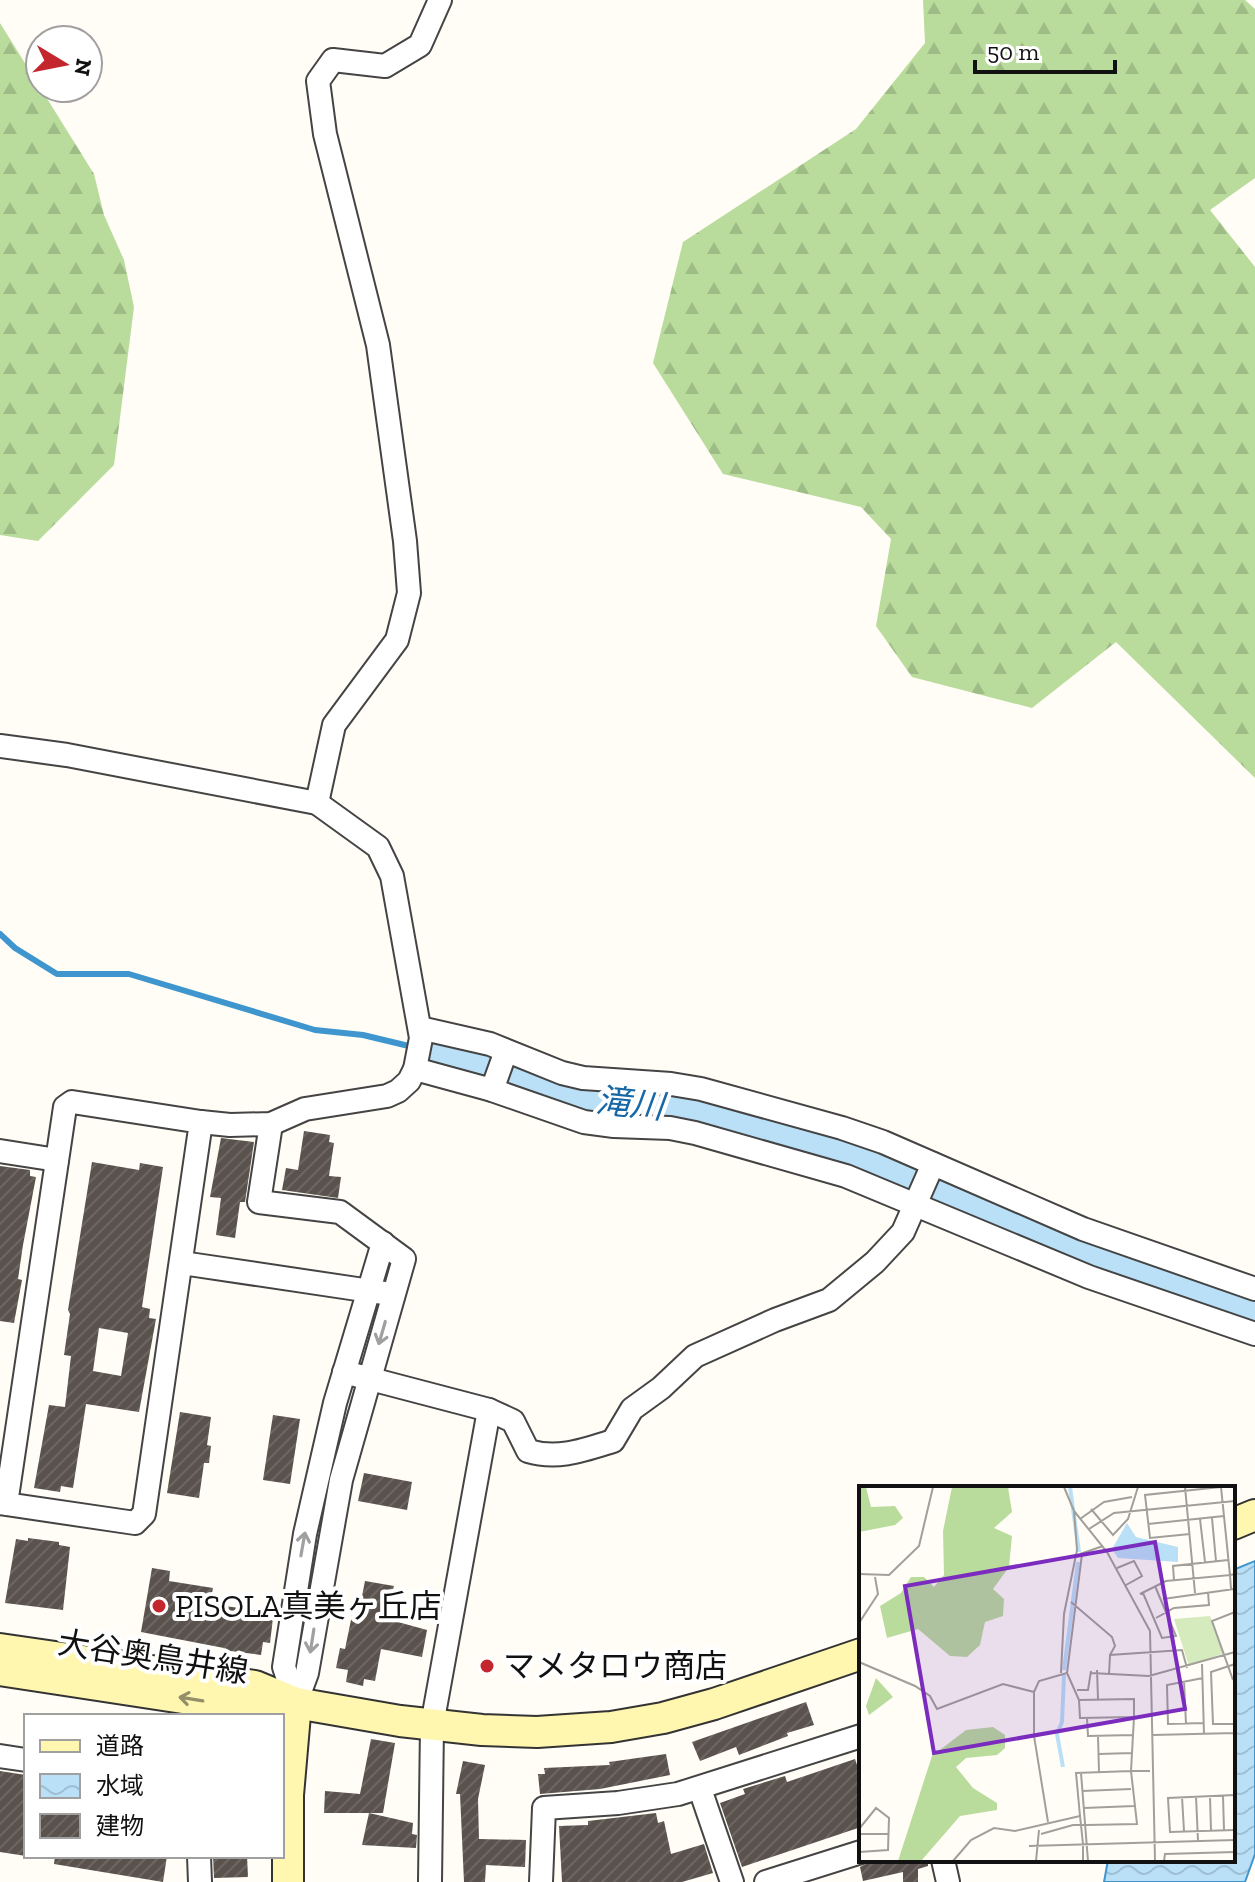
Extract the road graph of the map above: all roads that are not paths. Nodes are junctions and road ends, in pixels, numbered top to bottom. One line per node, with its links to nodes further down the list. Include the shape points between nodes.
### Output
1 (440, 0): 3 (street, via 420,45 385,66 333,60 318,81 325,134 378,345 409,593 397,640 334,725)
2 (0, 746): 3 (street)
3 (317, 803): 4 (street, via 378,847 386,860)
4 (420, 1035): 5 (street, via 447,1033); 6 (street)
5 (506, 1051): 7 (street); 12 (street, via 583,1078 701,1089 842,1128)
6 (415, 1069): 7 (street); 9 (street, via 409,1081 387,1096 305,1109)
7 (492, 1090): 13 (street, via 584,1122 695,1133 846,1176)
8 (201, 1122): 9 (street); 11 (street, via 72,1102 65,1107); 15 (street)
9 (271, 1124): 14 (street, via 259,1202 340,1212)
10 (0, 1151): 11 (street)
11 (57, 1160): 23 (street)
12 (933, 1164): 13 (street); 16 (street, via 1083,1229)
13 (916, 1205): 19 (street, via 1089,1277); 22 (street, via 885,1253 829,1300 695,1356 632,1409 613,1441 569,1455 544,1456 528,1451 513,1421)
14 (383, 1243): 17 (street); 18 (street, via 404,1259)
15 (182, 1263): 17 (street); 23 (street, via 144,1514 135,1523)
16 (1255, 1289)
17 (369, 1291): 18 (street); 20 (street)
18 (393, 1295): 21 (street, one-way to 21)
19 (1255, 1334)
20 (344, 1372): 21 (street); 29 (street, one-way to 20, via 284,1667 315,1483)
21 (369, 1378): 22 (street); 29 (street, one-way to 29, via 338,1495 307,1673)
22 (489, 1410): 30 (street)
23 (3, 1503)
24 (1255, 1515): 25 (street)
25 (1235, 1523)
26 (0, 1649): 29 (street, via 255,1686)
27 (859, 1655): 30 (street, via 714,1704 611,1727 537,1732)
28 (0, 1670): 29 (street, 大谷奥鳥井線, one-way to 28, via 255,1709)
29 (296, 1703): 30 (street); 40 (street)
30 (432, 1725): 41 (street)
31 (859, 1737): 34 (street)
32 (0, 1756): 33 (street)
33 (24, 1760)
34 (700, 1789): 42 (street, via 544,1808); 43 (street)
35 (859, 1854): 38 (street)
36 (199, 1858): 39 (street)
37 (943, 1862): 45 (street)
38 (833, 1873): 44 (street)
39 (200, 1882)
40 (288, 1882)
41 (430, 1882)
42 (541, 1882)
43 (732, 1882)
44 (766, 1882)
45 (948, 1882)

